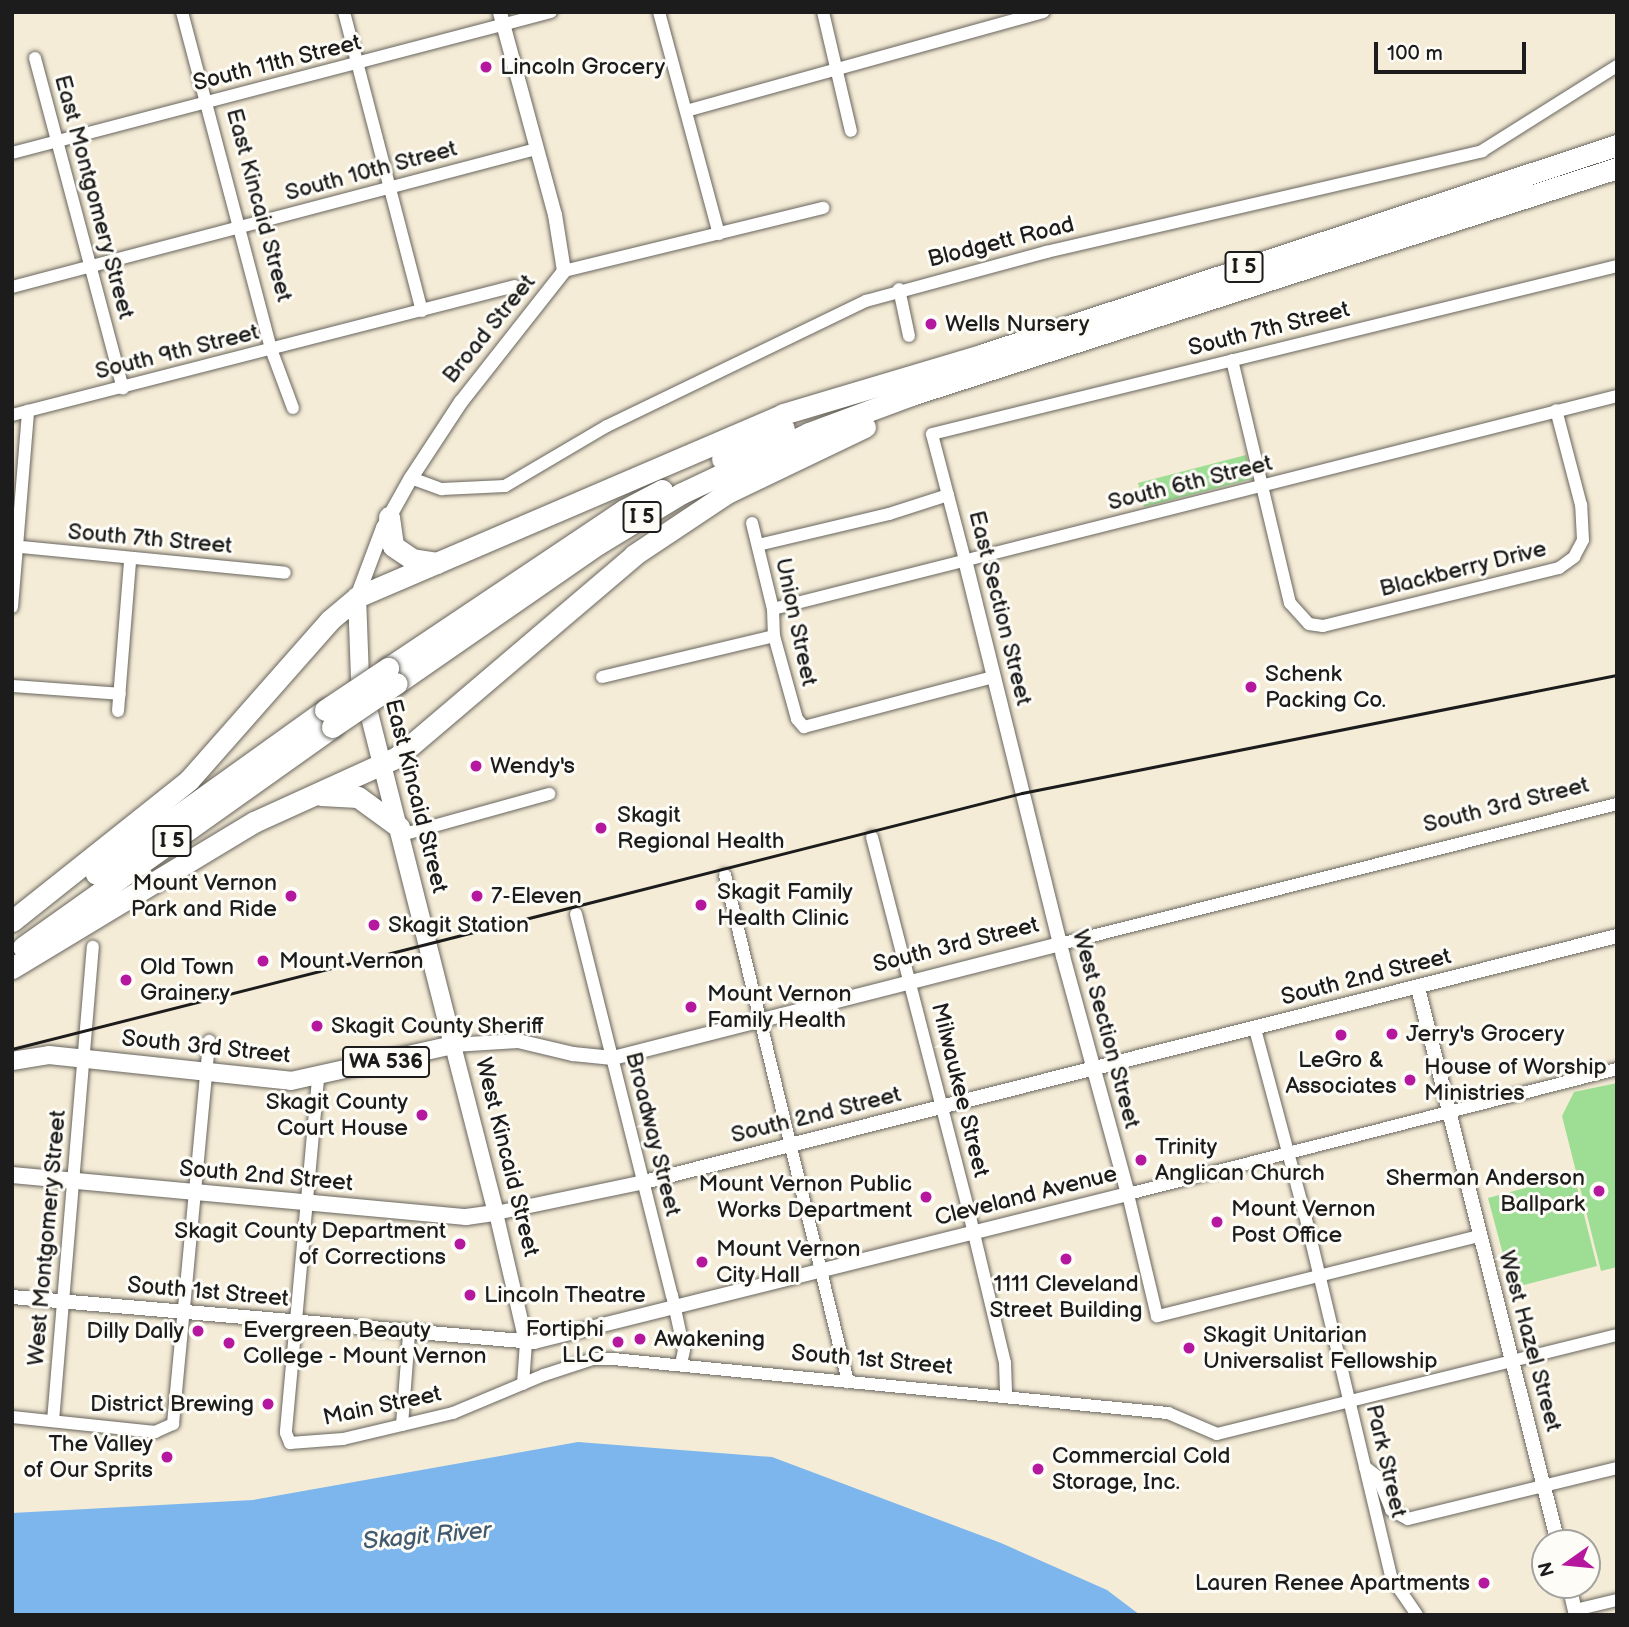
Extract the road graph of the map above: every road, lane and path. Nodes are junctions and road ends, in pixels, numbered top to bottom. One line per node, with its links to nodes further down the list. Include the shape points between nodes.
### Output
1 (182, 12): 12 (street, East Kincaid Street)
2 (344, 12): 9 (street)
3 (551, 12): 7 (street, South 11th Street)
4 (659, 12): 13 (street)
5 (823, 12): 11 (street)
6 (1044, 12): 11 (street)
7 (502, 19): 9 (street, South 11th Street); 17 (street, Broad Street)
8 (35, 58): 15 (street, East Montgomery Street)
9 (356, 64): 12 (street, South 11th Street); 20 (street)
10 (1617, 65): 29 (street, Blodgett Road, via 1482,151)
11 (838, 69): 13 (street); 14 (street)
12 (206, 103): 15 (street, South 11th Street); 22 (street, East Kincaid Street)
13 (686, 111): 23 (street)
14 (851, 131)
15 (57, 141): 18 (street, South 11th Street); 25 (street, East Montgomery Street)
16 (1617, 145): 36 (highway, I 5)
17 (536, 149): 20 (street, South 10th Street); 26 (street, Broad Street, via 565,258)
18 (12, 153)
19 (1617, 168): 31 (highway, I 5)
20 (387, 190): 22 (street, South 10th Street); 30 (street)
21 (823, 208): 23 (street)
22 (238, 226): 25 (street, South 10th Street); 33 (street, East Kincaid Street)
23 (719, 234): 26 (street)
24 (1617, 266): 34 (street, South 7th Street)
25 (91, 267): 28 (street, South 10th Street); 35 (street, East Montgomery Street)
26 (564, 271): 43 (street, Broad Street, via 461,402)
27 (515, 286): 30 (street, South 9th Street)
28 (12, 287)
29 (899, 289): 32 (street); 43 (street, Blodgett Road, via 607,426 505,486 442,489)
30 (422, 311): 33 (street, South 9th Street)
31 (1124, 326): 59 (highway, I 5, via 898,399 809,433 694,488); 66 (highway, via 849,433 727,493 583,594)
32 (908, 336)
33 (271, 349): 35 (street, South 9th Street); 38 (street, East Kincaid Street)
34 (1232, 360): 42 (street, South 7th Street); 44 (street)
35 (123, 388): 40 (street, South 9th Street)
36 (872, 389): 52 (highway, via 783,414); 59 (highway, I 5, via 738,450 624,510)
37 (1617, 396): 39 (street, South 6th Street)
38 (293, 408)
39 (1556, 410): 44 (street, South 6th Street); 44 (street, Blackberry Drive, via 1584,530 1574,557 1559,568 1323,626 1309,624 1297,615)
40 (28, 411): 41 (street, South 9th Street); 49 (street)
41 (12, 415)
42 (932, 434): 45 (street, East Section Street)
43 (411, 478): 46 (street, Broad Street)
44 (1264, 487): 50 (street, South 6th Street)
45 (948, 495): 48 (street, via 889,514); 50 (street, East Section Street)
46 (389, 517): 52 (highway, via 393,546 412,559); 54 (street, Broad Street)
47 (752, 523): 48 (street, Union Street)
48 (758, 544): 56 (street, Union Street)
49 (14, 547): 51 (street, South 7th Street); 55 (street)
50 (965, 560): 56 (street, South 6th Street); 61 (street, East Section Street)
51 (130, 561): 53 (street, South 7th Street); 63 (street)
52 (437, 562): 54 (highway)
53 (285, 573)
54 (357, 597): 58 (main road, Broad Street / WA 536); 75 (highway, via 330,620 182,787)
55 (12, 607)
56 (773, 609): 57 (street, Union Street)
57 (774, 636): 60 (street); 61 (street, Union Street, via 797,719 804,727)
58 (357, 661): 66 (main road, East Kincaid Street / WA 536)
59 (393, 676): 65 (highway, I 5, bridge)
60 (602, 677)
61 (993, 677): 67 (street, East Section Street)
62 (12, 686): 63 (street)
63 (120, 694): 64 (street)
64 (118, 711)
65 (328, 719): 76 (highway, I 5); 81 (highway, I 5)
66 (383, 765): 69 (highway); 71 (main road, East Kincaid Street / WA 536)
67 (1022, 793): 79 (street, West Section Street)
68 (549, 794): 71 (street)
69 (305, 797): 71 (highway, via 330,793 358,797); 82 (highway, via 254,822)
70 (1617, 804): 79 (street, South 3rd Street)
71 (400, 831): 78 (main road, East Kincaid Street / WA 536)
72 (872, 837): 83 (street, Milwaukee Street)
73 (725, 875): 85 (street)
74 (576, 914): 89 (street, Broadway Street)
75 (12, 921)
76 (12, 933)
77 (1617, 936): 84 (street, South 2nd Street)
78 (428, 943): 88 (main road, West Kincaid Street / WA 536)
79 (1060, 944): 83 (street, South 3rd Street); 93 (street, West Section Street)
80 (93, 947): 90 (street)
81 (12, 955)
82 (12, 968)
83 (911, 983): 85 (street, South 3rd Street); 96 (street, Milwaukee Street)
84 (1418, 988): 86 (street, South 2nd Street); 97 (street, West Hazel Street)
85 (761, 1021): 89 (street, South 3rd Street); 98 (street)
86 (1255, 1029): 93 (street, South 2nd Street); 99 (street, Park Street)
87 (209, 1041): 94 (street)
88 (453, 1045): 89 (street, South 3rd Street, via 518,1041 573,1055); 95 (main road, South 3rd Street / WA 536); 106 (main road, West Kincaid Street)
89 (613, 1058): 102 (street, Broadway Street)
90 (85, 1059): 91 (main road, South 3rd Street / WA 536, via 49,1055); 94 (main road, South 3rd Street / WA 536); 101 (street, West Montgomery Street)
91 (12, 1061)
92 (1617, 1069): 97 (street, Cleveland Avenue)
93 (1092, 1070): 96 (street, South 2nd Street); 104 (street, West Section Street)
94 (207, 1072): 95 (main road, South 3rd Street / WA 536, via 291,1081); 103 (street)
95 (318, 1079): 105 (street)
96 (942, 1107): 98 (street, South 2nd Street); 107 (street, Milwaukee Street)
97 (1450, 1112): 99 (street, Cleveland Avenue); 108 (street, West Hazel Street)
98 (791, 1145): 102 (street, South 2nd Street); 109 (street)
99 (1288, 1151): 104 (street, Cleveland Avenue); 110 (street, Park Street)
100 (12, 1174): 101 (main road, South 2nd Street)
101 (72, 1181): 103 (main road, South 2nd Street); 112 (street, West Montgomery Street)
102 (644, 1182): 106 (street, South 2nd Street); 113 (street, Broadway Street)
103 (196, 1193): 105 (main road, South 2nd Street); 114 (street)
104 (1128, 1194): 107 (street, Cleveland Avenue); 110 (street, West Section Street, via 1157,1316)
105 (309, 1202): 106 (main road, South 2nd Street, via 466,1217); 115 (street)
106 (496, 1213): 118 (street, West Kincaid Street)
107 (974, 1232): 109 (street, Cleveland Avenue); 123 (street, Milwaukee Street, via 1005,1363)
108 (1479, 1236): 110 (street); 119 (street, West Hazel Street)
109 (822, 1271): 113 (street, Cleveland Avenue); 121 (street)
110 (1321, 1277): 124 (street, Park Street)
111 (12, 1297): 112 (street, South 1st Street)
112 (62, 1302): 114 (street, South 1st Street); 126 (street, West Montgomery Street)
113 (675, 1307): 118 (street, Cleveland Avenue); 120 (street, Broadway Street, via 684,1350)
114 (184, 1313): 115 (street, South 1st Street); 126 (street, via 174,1420 169,1427 155,1432)
115 (297, 1323): 116 (street, South 1st Street); 127 (street, Main Street, via 287,1440 343,1439)
116 (410, 1333): 118 (street, South 1st Street); 127 (street)
117 (1617, 1335): 119 (street)
118 (526, 1342): 122 (street, West Kincaid Street, via 528,1364)
119 (1512, 1361): 124 (street); 130 (street, West Hazel Street)
120 (681, 1364): 121 (street, South 1st Street); 122 (street, South 1st Street, via 593,1359)
121 (848, 1382): 123 (street, South 1st Street)
122 (523, 1384): 127 (street, Main Street, via 453,1413)
123 (1006, 1395): 124 (street, South 1st Street, via 1168,1413 1217,1434)
124 (1351, 1402): 128 (street, Park Street)
125 (12, 1417): 126 (street)
126 (52, 1421)
127 (401, 1425)
128 (1365, 1466): 130 (street, via 1378,1477 1391,1510 1408,1519); 134 (street, Park Street, via 1391,1577)
129 (1617, 1468): 130 (street)
130 (1544, 1487): 131 (street, West Hazel Street)
131 (1555, 1529)
132 (1617, 1600): 133 (street)
133 (1576, 1612)
134 (1417, 1615)

